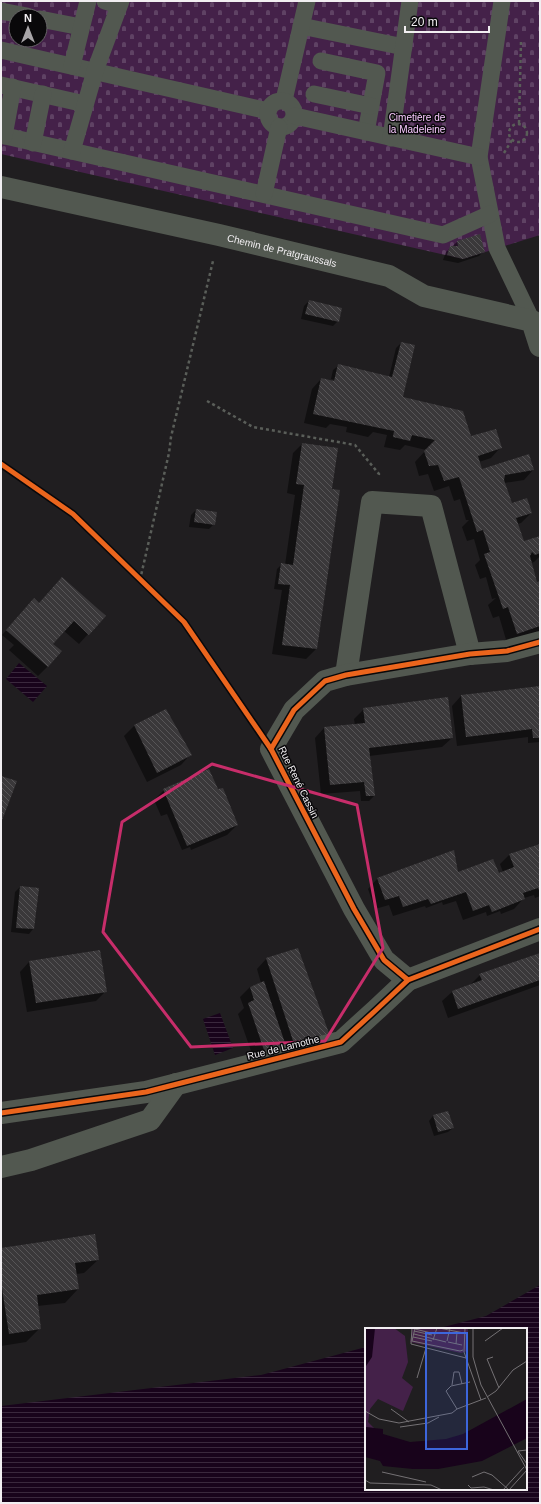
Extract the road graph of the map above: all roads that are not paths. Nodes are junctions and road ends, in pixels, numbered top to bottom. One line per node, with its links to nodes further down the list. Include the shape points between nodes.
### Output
1 (88, 1): 8 (lane)
2 (307, 1): 7 (lane)
3 (410, 1): 9 (lane)
4 (502, 1): 28 (lane)
5 (115, 2): 13 (lane)
6 (48, 21): 8 (lane)
7 (301, 26): 9 (lane); 17 (lane)
8 (81, 27): 12 (lane)
9 (404, 48): 25 (lane)
10 (1, 50): 12 (lane)
11 (321, 61): 19 (lane, via 377,73)
12 (72, 66): 13 (lane)
13 (95, 71): 18 (lane); 20 (lane)
14 (7, 86): 15 (lane); 24 (lane)
15 (43, 94): 18 (lane); 26 (lane)
16 (314, 94): 19 (lane)
17 (284, 100): 20 (lane, via 274,102); 21 (lane, via 293,106)
18 (86, 104): 27 (lane)
19 (371, 106): 23 (lane)
20 (268, 111): 22 (lane, via 270,121)
21 (295, 116): 22 (lane, via 289,125); 23 (lane)
22 (279, 127): 30 (lane)
23 (366, 132): 25 (lane)
24 (2, 136): 26 (lane)
25 (391, 138): 28 (lane)
26 (33, 142): 27 (lane)
27 (72, 151): 30 (lane)
28 (479, 158): 31 (lane)
29 (2, 191): 32 (street, Chemin de Pratgraussals, via 219,235 389,276 424,296)
30 (264, 194): 31 (lane, via 443,235)
31 (490, 214): 32 (lane, via 497,248)
32 (532, 321): 33 (street)
33 (540, 346)
34 (540, 642): 35 (street, Rue René Cassin, via 507,651)
35 (470, 654): 36 (street, Rue René Cassin); 36 (street, via 431,506 372,502)
36 (346, 675): 38 (street, Rue René Cassin, via 325,681 294,710 270,749 354,909 384,960)
37 (540, 929): 38 (street, Rue de Lamothe)
38 (408, 980): 39 (street, Rue de Lamothe, via 341,1042)
39 (176, 1084): 40 (street, Rue de Lamothe, via 146,1092); 41 (street, via 150,1120 31,1160)
40 (1, 1113)
41 (1, 1167)

